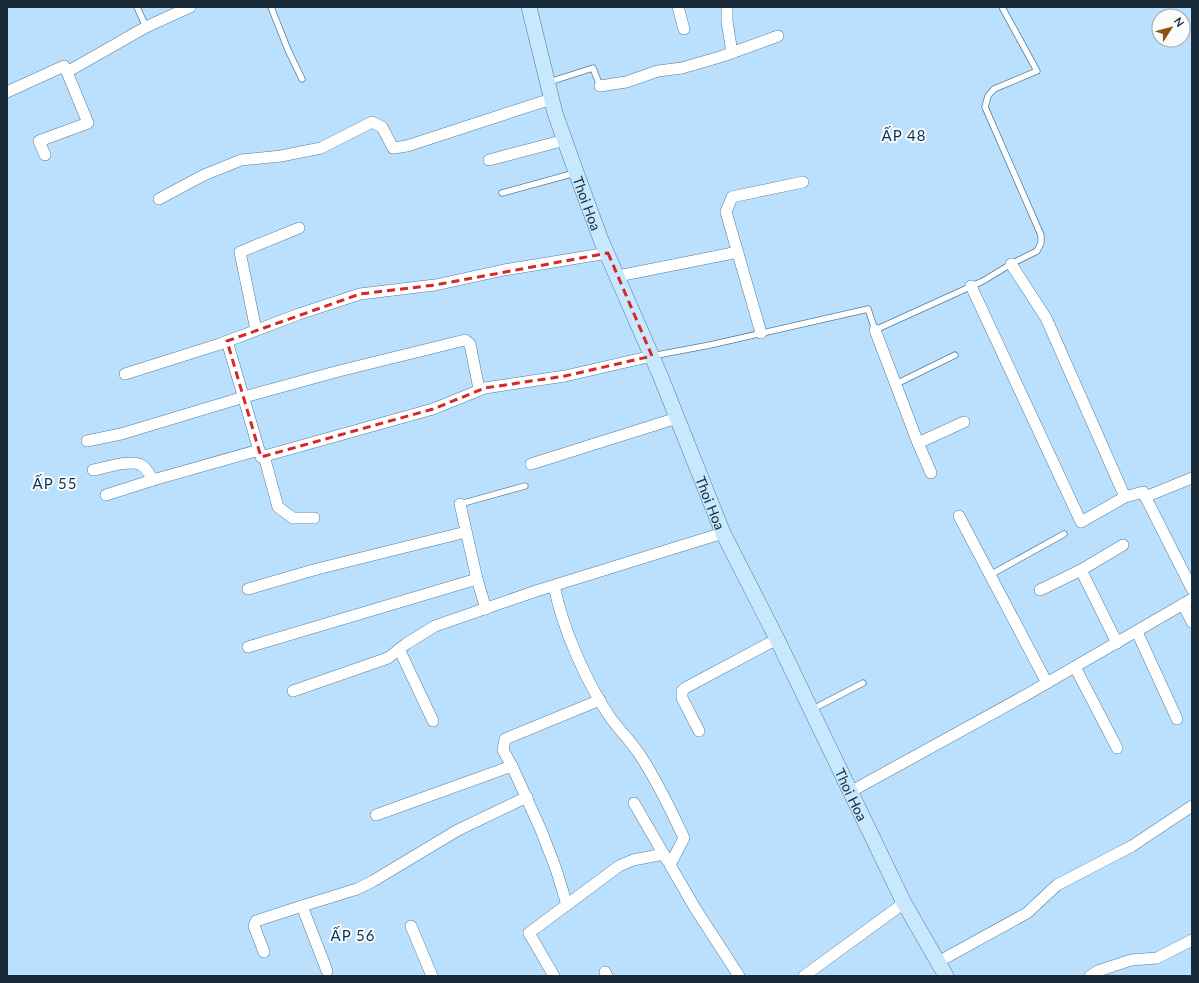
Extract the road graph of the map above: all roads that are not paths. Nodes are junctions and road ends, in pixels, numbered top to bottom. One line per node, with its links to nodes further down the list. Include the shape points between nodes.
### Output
1 (137, 7): 8 (lane)
2 (190, 7): 8 (street)
3 (271, 7): 13 (lane)
4 (529, 7): 14 (street, Thoi Hoa)
5 (678, 7): 9 (street)
6 (727, 7): 11 (street)
7 (1002, 7): 28 (lane, via 1036,71 994,89 988,96 985,107 1042,235 1037,251)
8 (146, 27): 12 (street)
9 (684, 29)
10 (778, 36): 11 (street)
11 (732, 52): 15 (street, via 682,68 658,71 626,82)
12 (67, 72): 16 (street, via 64,66); 19 (street, via 88,123 39,141)
13 (302, 79)
14 (547, 83): 15 (lane, via 593,68); 17 (street, Thoi Hoa)
15 (600, 86)
16 (7, 92)
17 (551, 99): 18 (street, Thoi Hoa); 24 (street, via 393,148 382,127 372,122 321,148 241,160 204,175)
18 (565, 140): 20 (street); 21 (street, Thoi Hoa)
19 (45, 155)
20 (489, 160)
21 (576, 172): 23 (lane); 27 (street, Thoi Hoa)
22 (803, 182): 26 (street, via 732,197 726,212)
23 (502, 193)
24 (159, 199)
25 (299, 228): 31 (street, via 240,252)
26 (738, 252): 29 (street); 33 (street)
27 (608, 253): 29 (street, Thoi Hoa); 31 (street, via 504,270 435,285 360,294)
28 (1011, 264): 30 (lane); 53 (street, via 1046,318)
29 (618, 276): 36 (street, Thoi Hoa)
30 (971, 286): 32 (lane); 53 (street, via 1081,522)
31 (256, 330): 34 (street)
32 (875, 330): 33 (lane, via 868,309); 38 (street)
33 (761, 333): 36 (lane)
34 (227, 341): 37 (street); 40 (street)
35 (955, 355): 38 (lane)
36 (652, 356): 39 (street, via 565,376); 41 (street, Thoi Hoa)
37 (125, 374)
38 (896, 384): 44 (street)
39 (479, 389): 40 (street, via 470,344 465,340); 45 (street, via 433,409)
40 (244, 397): 43 (street); 45 (street)
41 (677, 418): 46 (street); 59 (street, Thoi Hoa)
42 (964, 422): 44 (street)
43 (87, 442)
44 (918, 443): 48 (street)
45 (262, 453): 50 (street); 57 (street, via 278,507 293,518)
46 (531, 464)
47 (94, 470): 50 (street, via 119,464 140,464)
48 (931, 473)
49 (1192, 478): 54 (street)
50 (153, 480): 52 (street)
51 (525, 486): 55 (lane)
52 (106, 495)
53 (1125, 497): 54 (street, via 1143,492)
54 (1145, 497): 68 (street)
55 (460, 504): 58 (street)
56 (959, 516): 63 (street)
57 (314, 518)
58 (466, 532): 64 (street); 66 (street)
59 (723, 533): 65 (street); 73 (street, Thoi Hoa)
60 (1064, 534): 63 (lane)
61 (1123, 545): 62 (street)
62 (1081, 570): 67 (street); 74 (street)
63 (990, 575): 79 (street)
64 (477, 579): 70 (street); 75 (street)
65 (554, 586): 70 (street); 81 (street, via 559,611 572,644)
66 (248, 589)
67 (1040, 590)
68 (1192, 590)
69 (1188, 602): 71 (street); 72 (street)
70 (486, 609): 76 (street, via 435,626)
71 (1192, 622)
72 (1137, 632): 74 (street); 83 (street)
73 (777, 639): 82 (street, Thoi Hoa); 85 (street, via 682,691 682,698)
74 (1117, 643): 77 (street)
75 (248, 647)
76 (399, 650): 80 (street, via 388,658); 84 (street)
77 (1075, 667): 79 (street); 86 (street)
78 (863, 683): 82 (lane)
79 (1047, 683): 88 (street)
80 (293, 691)
81 (600, 700): 87 (street, via 505,739 503,750); 94 (street, via 610,718 640,754 684,838)
82 (811, 710): 88 (street, Thoi Hoa)
83 (1177, 719)
84 (433, 721)
85 (700, 731)
86 (1117, 748)
87 (512, 766): 89 (street); 92 (street)
88 (850, 792): 95 (street, Thoi Hoa)
89 (527, 797): 96 (street); 97 (street, via 458,830 373,882)
90 (634, 803): 93 (street)
91 (1192, 806): 101 (street, via 1132,846 1057,885 1027,913)
92 (376, 816)
93 (664, 854): 94 (street); 96 (street, via 633,860 619,866)
94 (670, 865): 105 (street)
95 (904, 903): 101 (street, Thoi Hoa); 106 (street)
96 (568, 905): 104 (street, via 529,933)
97 (302, 906): 100 (street, via 256,921 254,926); 102 (street)
98 (411, 926): 103 (street)
99 (1192, 940): 108 (street, via 1157,958 1131,960)
100 (264, 952)
101 (938, 962): 107 (street, Thoi Hoa)
102 (327, 971)
103 (432, 976)
104 (554, 976)
105 (739, 976)
106 (804, 976)
107 (946, 976)
108 (1090, 976)

